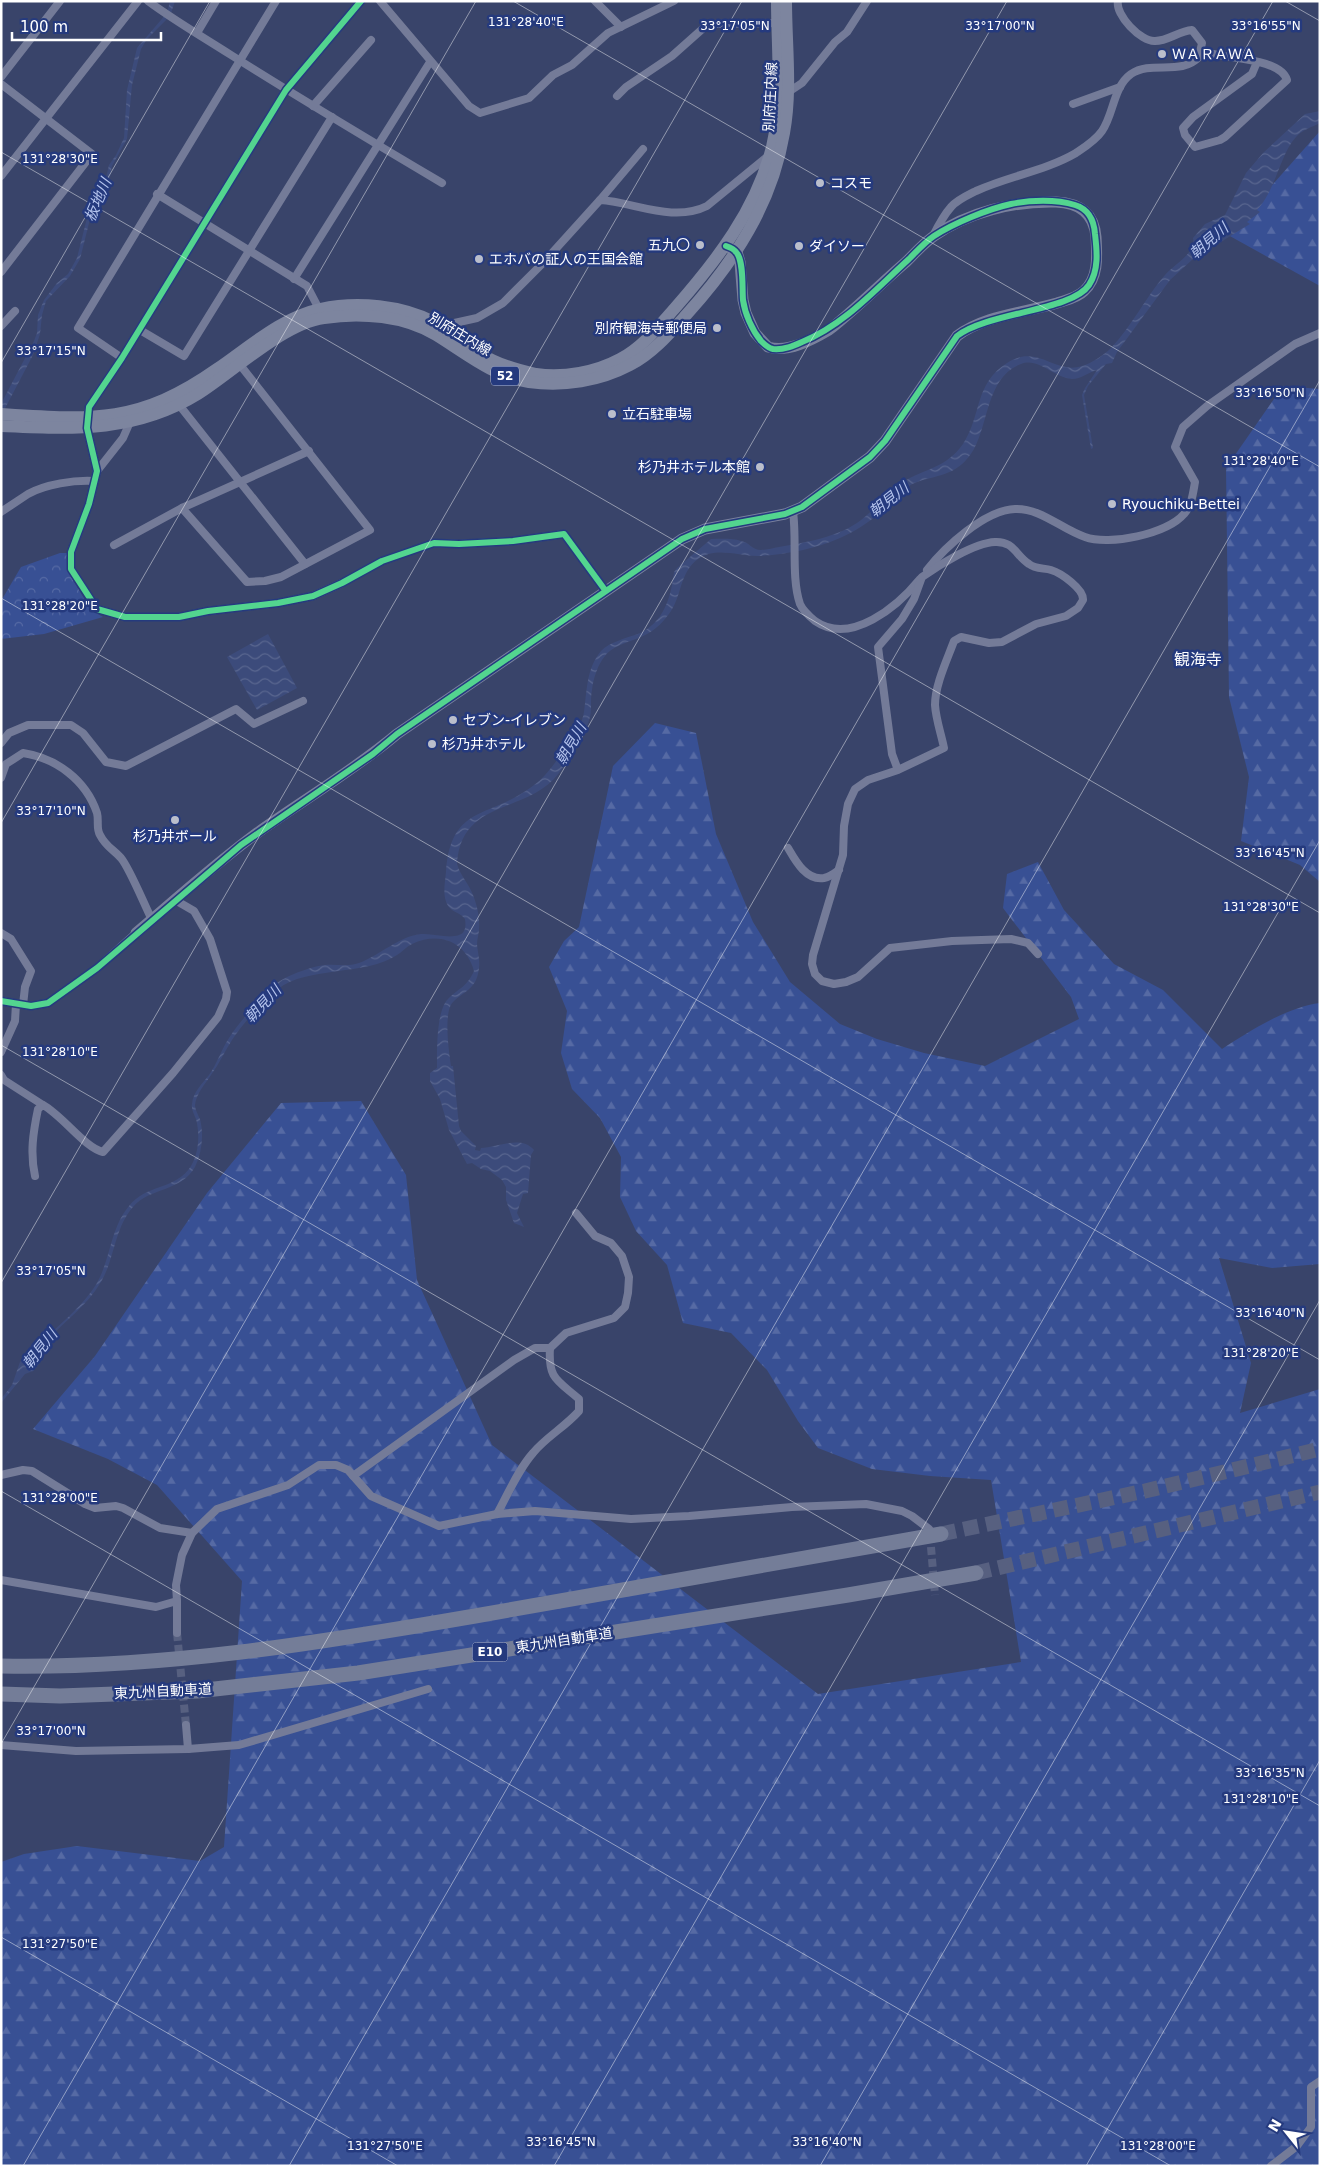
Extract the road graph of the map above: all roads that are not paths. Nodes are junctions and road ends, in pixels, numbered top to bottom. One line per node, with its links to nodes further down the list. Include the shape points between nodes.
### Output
1 (60, 1): 22 (street)
2 (138, 1): 31 (street)
3 (148, 1): 16 (street)
4 (216, 1): 16 (street)
5 (276, 1): 19 (street)
6 (361, 1): 25 (street)
7 (380, 1): 20 (street)
8 (595, 1): 15 (street)
9 (674, 1): 15 (street)
10 (777, 1): 14 (main road, 別府庄内線 / 52)
11 (786, 1): 26 (main road, 別府庄内線 / 52)
12 (866, 1): 26 (street, via 847,32 834,42 802,83)
13 (1118, 1): 18 (street, via 1121,15 1148,40 1157,41 1192,30 1202,43)
14 (777, 23): 27 (street, via 708,24 672,56); 34 (main road, 別府庄内線 / 52, via 777,110)
15 (621, 27): 20 (street, via 608,33 572,65 553,75 529,98 483,113 468,106)
16 (197, 33): 19 (street)
17 (372, 40): 29 (street)
18 (1201, 51): 21 (street); 24 (street, via 1190,65 1151,67 1133,73)
19 (240, 60): 25 (street); 37 (street)
20 (430, 62): 32 (street)
21 (1257, 62): 21 (street, via 1273,65 1287,82 1220,140 1195,146 1183,128 1252,74)
22 (1, 77)
23 (1, 84): 31 (street)
24 (1120, 87): 28 (street); 40 (street, via 1106,125 1087,146 1053,165 997,181 965,197 951,207)
25 (286, 90): 29 (street); 39 (street)
26 (787, 93): 41 (main road, 別府庄内線 / 52, via 784,132 776,166 751,229)
27 (616, 96)
28 (1073, 104)
29 (313, 106): 30 (street)
30 (332, 117): 32 (street); 42 (street)
31 (46, 118): 35 (street); 43 (street, via 92,154)
32 (377, 145): 36 (street); 44 (street)
33 (643, 149): 38 (street)
34 (769, 154): 38 (street, via 756,168 699,210 658,210); 41 (main road, 別府庄内線 / 52)
35 (1, 176)
36 (442, 183)
37 (158, 194): 39 (street); 51 (street, via 78,328)
38 (600, 200): 48 (street, via 503,303 477,318)
39 (204, 224): 42 (street); 49 (street)
40 (933, 237): 41 (street, via 835,325 818,336 781,349 768,348 754,333 744,306 740,262); 64 (street, via 955,224 1007,205 1036,201 1068,203 1085,210 1093,221 1096,268 1089,285 1078,295 965,329 877,449)
41 (732, 249): 48 (main road, 別府庄内線 / 52, via 713,264 648,338 622,358 596,370 550,375 511,368 482,355); 52 (main road, 別府庄内線 / 52, via 710,288 657,346 631,365 593,380 546,384 512,378 478,363 422,328 376,317 341,316 315,320)
42 (249, 251): 44 (street); 49 (street, via 184,356)
43 (1, 272)
44 (294, 279): 45 (street, via 307,286)
45 (319, 310): 48 (main road, 別府庄内線 / 52, via 382,307 407,312); 52 (main road, 別府庄内線 / 52, via 289,321)
46 (15, 312): 47 (street)
47 (1, 326)
48 (441, 326)
49 (140, 330): 51 (street)
50 (1320, 332): 67 (street, via 1296,344 1183,426 1175,447 1195,482 1186,512 1175,522 1157,531 1101,541 1083,537 1030,510 1005,510 966,532 936,559)
51 (122, 358): 56 (street, via 89,407)
52 (237, 361): 53 (main road, 別府庄内線 / 52, via 193,386); 58 (street)
53 (176, 401): 55 (main road, 別府庄内線 / 52); 56 (main road, 別府庄内線 / 52); 61 (street)
54 (1, 414): 56 (main road, 別府庄内線 / 52)
55 (130, 422): 56 (main road, 別府庄内線 / 52); 59 (street, via 123,438)
56 (87, 423): 57 (main road, 別府庄内線 / 52); 59 (street)
57 (1, 426)
58 (310, 451): 61 (street); 66 (street, via 370,530)
59 (96, 471): 60 (street)
60 (94, 481): 63 (street, via 39,489); 68 (street, via 71,552 71,569 97,609 125,617 178,618 313,596 382,561 434,543 505,542 564,534)
61 (239, 483): 62 (street); 66 (street)
62 (182, 508): 65 (street); 66 (street, via 247,582 281,577)
63 (1, 512)
64 (794, 515): 67 (street, via 800,604 808,616 821,625 833,629 848,627 882,614); 68 (street, via 738,521 692,533)
65 (114, 545)
66 (306, 564)
67 (922, 577): 71 (street, via 902,619 878,647 892,754); 71 (street, via 957,556 1000,542 1014,548 1032,566 1062,576 1083,600 1066,616 1036,624 1002,642 989,643 962,637 954,641 935,703 944,748)
68 (605, 590): 75 (street, via 259,832)
69 (303, 701): 70 (street, via 254,724 236,709 126,766 106,762 71,725 28,725 9,733)
70 (1, 743)
71 (898, 770): 74 (street, via 868,780 855,789 848,804)
72 (1, 778): 76 (street, via 6,764 23,753 56,763 85,788 97,814 99,833 110,850 122,859)
73 (788, 848): 74 (street, via 803,871 815,878 824,878)
74 (839, 870): 79 (street, via 813,955 815,974 822,981 834,984 858,977 890,948 1011,938 1028,943)
75 (175, 900): 76 (street); 84 (street, via 194,911 210,939 227,992 218,1017 103,1152 93,1150 59,1116)
76 (152, 920): 78 (street)
77 (1, 932): 81 (street, via 11,939 31,971)
78 (136, 933): 81 (street, via 97,968 48,1003)
79 (1038, 954)
80 (1, 1001): 81 (street)
81 (20, 1005): 82 (street)
82 (1, 1052)
83 (1, 1075): 84 (street)
84 (43, 1105): 85 (street, via 38,1109 32,1140)
85 (35, 1176)
86 (576, 1213): 87 (street, via 594,1236 611,1243 622,1256 629,1277 628,1293 625,1307 614,1318 566,1333)
87 (550, 1348): 89 (street, via 535,1348 514,1360); 90 (street, via 549,1366 558,1382 578,1399 579,1411 532,1453)
88 (1, 1475): 92 (street, via 32,1471 94,1508 116,1506 160,1528)
89 (353, 1476): 90 (street, via 371,1496 438,1526); 92 (street, via 336,1465 319,1465 288,1486 217,1509)
90 (497, 1514): 91 (street, via 536,1511 631,1519 866,1504 902,1511)
91 (935, 1532): 97 (highway, via 391,1630 198,1657 65,1667)
92 (192, 1533): 95 (street, via 182,1555)
93 (976, 1573): 99 (highway, 東九州自動車道 / E10, via 358,1673 197,1691 60,1696)
94 (1, 1580): 95 (street, via 156,1607)
95 (176, 1601): 96 (street)
96 (177, 1633)
97 (1, 1666)
98 (428, 1689): 102 (street, via 239,1745)
99 (1, 1694)
100 (186, 1725): 102 (street)
101 (1, 1745): 102 (street, via 76,1751)
102 (188, 1748)
103 (1320, 2080): 104 (street, via 1311,2087 1311,2127 1297,2146)
104 (1271, 2166)

